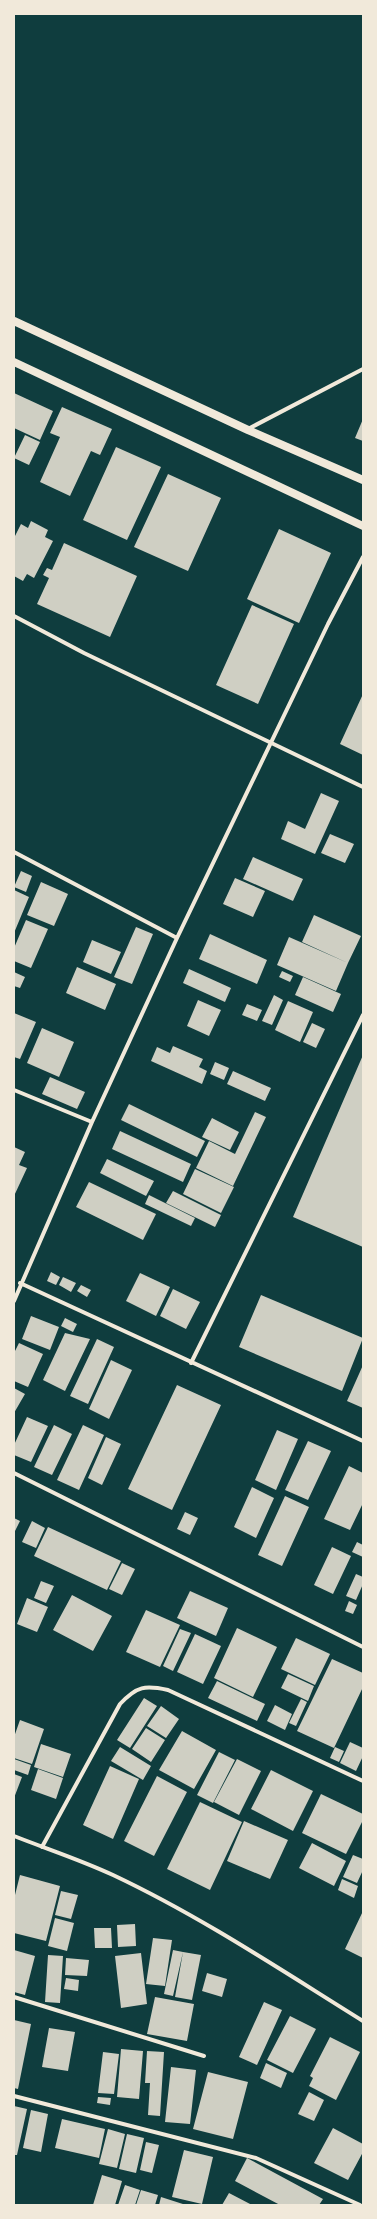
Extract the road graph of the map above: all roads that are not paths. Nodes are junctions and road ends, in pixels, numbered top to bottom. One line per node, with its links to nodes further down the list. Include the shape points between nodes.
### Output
1 (14, 321): 4 (main road)
2 (14, 362): 6 (main road)
3 (363, 369): 4 (street)
4 (248, 430): 5 (main road)
5 (363, 480)
6 (363, 526)
7 (363, 557): 9 (street)
8 (14, 616): 9 (street, via 84,653)
9 (271, 743): 10 (street); 12 (street)
10 (363, 787)
11 (14, 852): 12 (street)
12 (177, 938): 15 (street)
13 (363, 1015): 18 (street)
14 (14, 1090): 15 (street)
15 (92, 1122): 16 (street)
16 (20, 1284): 17 (street); 18 (street)
17 (14, 1301)
18 (191, 1363): 19 (street)
19 (363, 1440)
20 (14, 1473): 21 (street)
21 (363, 1647)
22 (363, 1781): 24 (street, via 168,1690 140,1687 120,1704)
23 (14, 1836): 24 (street)
24 (42, 1847): 26 (street, via 111,1874 158,1898 217,1931)
25 (14, 1997): 27 (street)
26 (363, 2021)
27 (204, 2056)
28 (14, 2096): 29 (street, via 256,2158)
29 (360, 2205)

